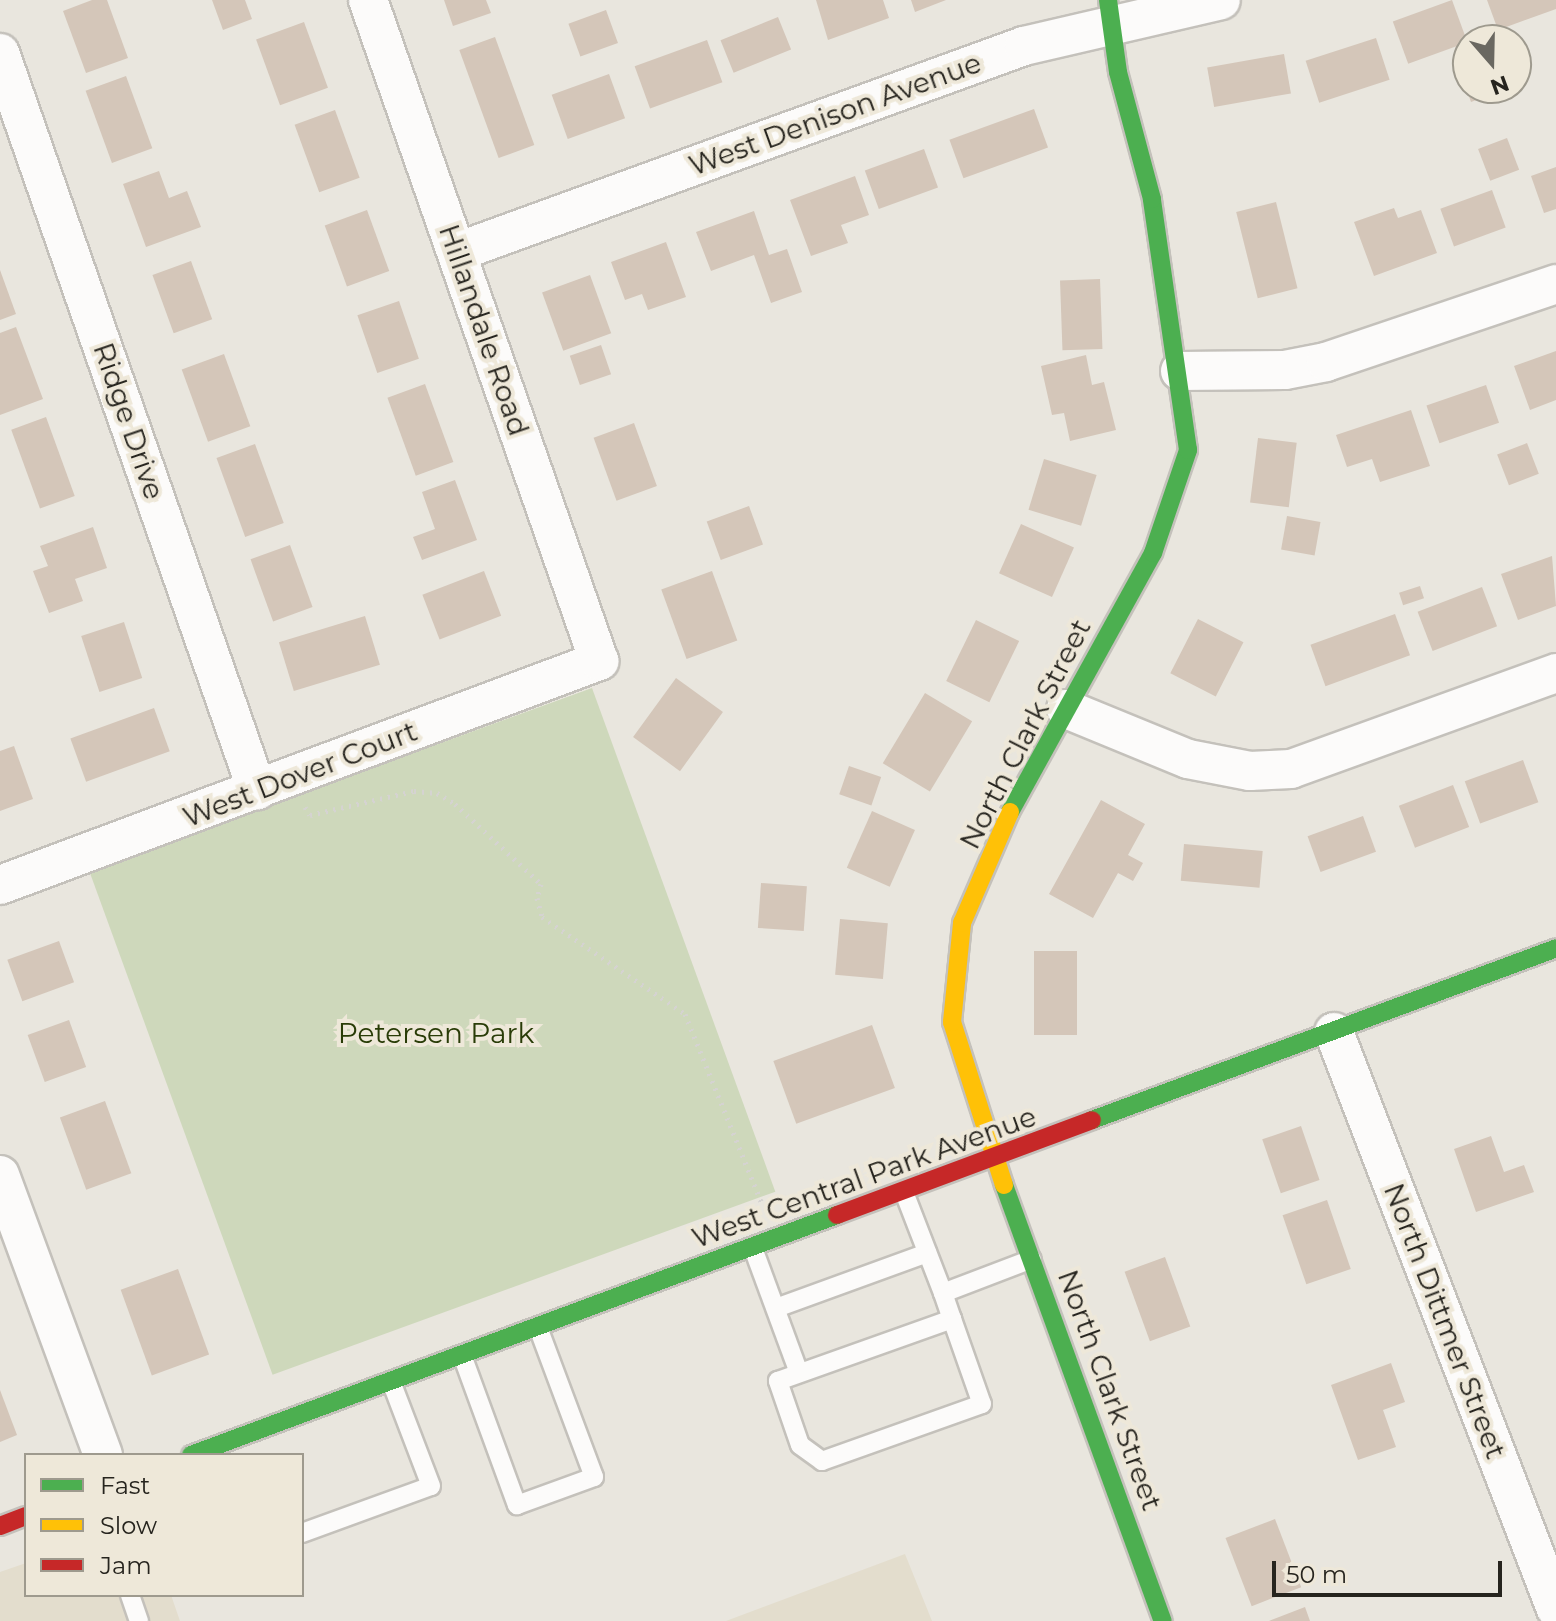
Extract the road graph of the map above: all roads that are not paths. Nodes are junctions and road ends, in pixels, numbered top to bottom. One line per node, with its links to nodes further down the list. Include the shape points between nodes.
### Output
1 (368, 0): 5 (street, Hillandale Road)
2 (1221, 0): 3 (street, West Denison Avenue)
3 (1110, 11): 5 (street, West Denison Avenue); 7 (street, North Clark Street, via 1118,72 1152,199)
4 (0, 53): 11 (street, Ridge Drive)
5 (457, 252): 8 (street, Hillandale Road)
6 (1556, 284): 7 (street, via 1326,362 1285,370)
7 (1180, 371): 10 (street, North Clark Street, via 1188,450 1174,499 1153,553)
8 (599, 661): 11 (street, West Dover Court)
9 (1556, 673): 10 (street, via 1291,769 1264,771 1188,759)
10 (1066, 709): 15 (street, North Clark Street, via 1017,795 962,923 952,1022)
11 (273, 784): 12 (street, West Dover Court)
12 (0, 885)
13 (1556, 948): 14 (street, West Central Park Avenue)
14 (1334, 1032): 15 (street, West Central Park Avenue); 34 (street, North Dittmer Street)
15 (994, 1158): 17 (street, West Central Park Avenue); 20 (street, North Clark Street)
16 (0, 1175): 28 (street)
17 (904, 1192): 18 (street, West Central Park Avenue); 19 (lane)
18 (753, 1248): 22 (lane); 24 (street, West Central Park Avenue)
19 (927, 1253): 21 (lane); 22 (lane, via 841,1295)
20 (1032, 1259): 21 (lane); 36 (street, North Clark Street)
21 (943, 1293): 23 (lane)
22 (776, 1308): 26 (lane)
23 (952, 1319): 26 (lane, via 858,1344); 26 (lane, via 982,1404 822,1461 800,1445 778,1381)
24 (538, 1327): 25 (street, West Central Park Avenue); 25 (lane, via 594,1477 543,1496 517,1505)
25 (462, 1355): 27 (street, West Central Park Avenue)
26 (799, 1373)
27 (391, 1381): 29 (street, West Central Park Avenue); 32 (lane, via 431,1486)
28 (102, 1453)
29 (196, 1453)
30 (24, 1517): 31 (street)
31 (0, 1526)
32 (304, 1532)
33 (131, 1597): 35 (lane)
34 (1556, 1609)
35 (139, 1621)
36 (1163, 1621)

